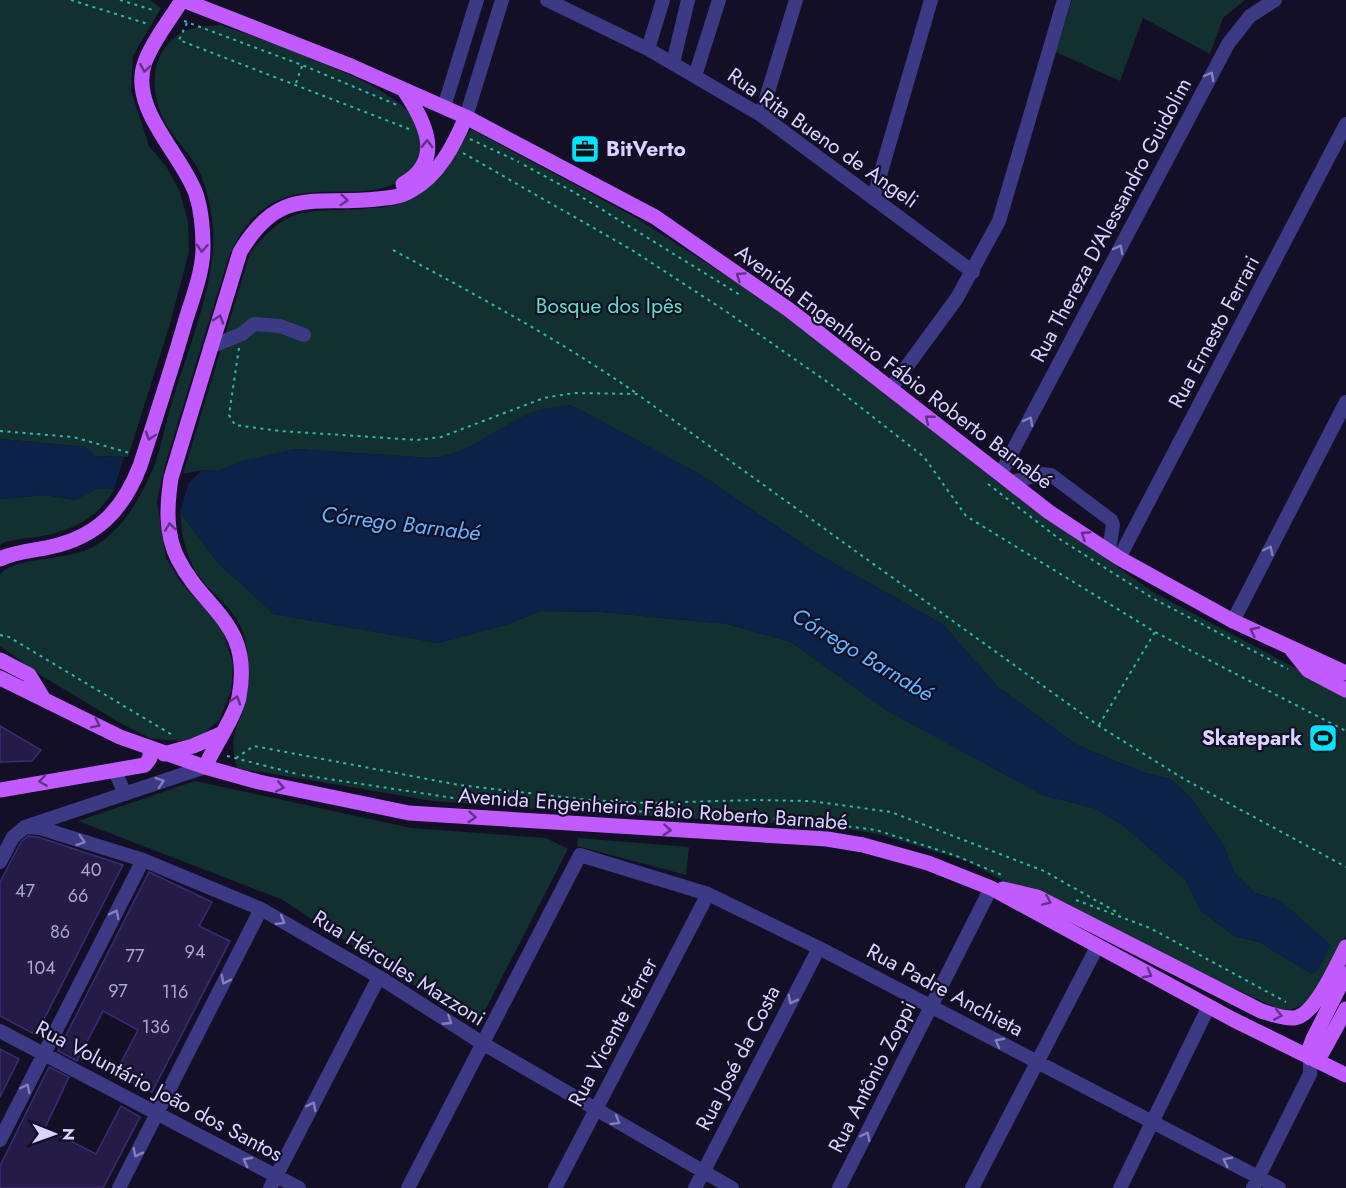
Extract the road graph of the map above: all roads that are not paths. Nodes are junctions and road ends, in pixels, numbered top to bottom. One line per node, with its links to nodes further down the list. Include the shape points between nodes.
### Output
1 (183, 0): 15 (main road, Avenida Engenheiro Fábio Roberto Barnabé); 29 (main road, one-way to 29, via 144,64 143,84 156,127 180,161 195,194 202,218 203,251 192,301 140,466 130,492 93,530 68,543)
2 (477, 0): 16 (street)
3 (502, 0): 18 (street)
4 (547, 0): 12 (street, Rua Rita Bueno de Angeli)
5 (663, 0): 12 (street)
6 (688, 0): 13 (street)
7 (720, 0): 14 (street)
8 (796, 0): 17 (street)
9 (931, 0): 20 (street)
10 (1064, 0): 22 (street, via 999,221)
11 (1275, 0): 27 (street, Rua Thereza D'Alessandro Guidolim, one-way to 11, via 1228,44 1250,16)
12 (648, 49): 13 (street, Rua Rita Bueno de Angeli)
13 (673, 63): 14 (street, Rua Rita Bueno de Angeli)
14 (695, 76): 17 (street, Rua Rita Bueno de Angeli)
15 (404, 90): 16 (main road, Avenida Engenheiro Fábio Roberto Barnabé); 21 (main road, one-way to 15, via 415,177 422,167 428,139 422,116)
16 (444, 107): 18 (main road, Avenida Engenheiro Fábio Roberto Barnabé)
17 (761, 115): 20 (street, Rua Rita Bueno de Angeli)
18 (466, 117): 21 (main road, via 438,168 427,179 412,191); 25 (main road, Avenida Engenheiro Fábio Roberto Barnabé, one-way to 18, via 788,309 654,218)
19 (1346, 124): 28 (street, Rua Ernesto Ferrari)
20 (874, 196): 22 (street, Rua Rita Bueno de Angeli)
21 (377, 199): 24 (main road, one-way to 21, via 240,252 272,214 306,200)
22 (973, 272): 25 (street)
23 (304, 335): 24 (street, via 267,323 254,324 242,334)
24 (210, 347): 37 (main road, one-way to 24, via 239,698 240,662 235,635 178,560 167,507 171,478)
25 (891, 388): 27 (main road, Avenida Engenheiro Fábio Roberto Barnabé, one-way to 25)
26 (1346, 402): 30 (street, one-way to 26)
27 (1007, 478): 28 (main road, Avenida Engenheiro Fábio Roberto Barnabé, one-way to 27, via 1049,512); 28 (street, via 1051,475 1111,520)
28 (1114, 554): 30 (main road, Avenida Engenheiro Fábio Roberto Barnabé)
29 (0, 559)
30 (1233, 621): 31 (main road, Avenida Engenheiro Fábio Roberto Barnabé, one-way to 30)
31 (1290, 648): 33 (main road, Avenida Engenheiro Fábio Roberto Barnabé); 35 (main road, via 1308,670)
32 (0, 660): 36 (main road, via 29,675)
33 (1346, 673)
34 (0, 678): 36 (main road, Avenida Engenheiro Fábio Roberto Barnabé)
35 (1346, 690)
36 (43, 698): 38 (main road, Avenida Engenheiro Fábio Roberto Barnabé, one-way to 38)
37 (221, 734): 38 (main road, via 193,746); 39 (main road)
38 (157, 751): 39 (main road, Avenida Engenheiro Fábio Roberto Barnabé); 40 (main road, via 145,765)
39 (206, 768): 42 (street, one-way to 39); 46 (main road, Avenida Engenheiro Fábio Roberto Barnabé, one-way to 46, via 409,813 863,844 928,863)
40 (115, 771): 41 (main road, one-way to 41); 42 (street)
41 (0, 790)
42 (125, 794): 43 (street)
43 (25, 827): 44 (street, Rua Hércules Mazzoni, one-way to 44); 45 (street, via 13,837)
44 (143, 860): 48 (street, Rua Hércules Mazzoni); 60 (street, one-way to 44)
45 (0, 862)
46 (991, 888): 49 (main road, Avenida Engenheiro Fábio Roberto Barnabé); 54 (street, Rua Antônio Zoppi); 56 (main road, one-way to 56, via 1037,897 1057,906)
47 (708, 894): 51 (street, Rua Padre Anchieta); 59 (street, Rua Padre Anchieta, via 580,855); 64 (street, Rua Vicente Férrer)
48 (261, 909): 53 (street, Rua Hércules Mazzoni, one-way to 53); 65 (street, one-way to 65)
49 (1096, 946): 55 (main road, Avenida Engenheiro Fábio Roberto Barnabé, one-way to 55); 62 (street)
50 (1346, 947): 56 (main road, one-way to 50, via 1294,1018 1306,1012)
51 (819, 948): 54 (street, Rua Padre Anchieta); 68 (street, Rua José da Costa, one-way to 68)
52 (1346, 974): 61 (main road, via 1313,1039)
53 (379, 976): 59 (street, Rua Hércules Mazzoni, one-way to 59); 69 (street, one-way to 53)
54 (931, 1005): 62 (street, Rua Padre Anchieta, one-way to 54); 77 (street, Rua Antônio Zoppi, one-way to 54)
55 (1209, 1006): 56 (main road, via 1222,1002); 61 (main road, Avenida Engenheiro Fábio Roberto Barnabé); 66 (street)
56 (1252, 1007)
57 (1346, 1009): 61 (main road, via 1322,1053)
58 (0, 1031): 60 (street, Rua Voluntário João dos Santos)
59 (482, 1043): 64 (street, Rua Hércules Mazzoni); 73 (street)
60 (43, 1054): 65 (street, Rua Voluntário João dos Santos); 67 (street, one-way to 60)
61 (1310, 1058): 63 (main road, Avenida Engenheiro Fábio Roberto Barnabé); 70 (street, via 1310,1074)
62 (1035, 1061): 66 (street, Rua Padre Anchieta); 78 (street)
63 (1346, 1075)
64 (596, 1109): 68 (street, Rua Hércules Mazzoni, one-way to 68); 74 (street, Rua Vicente Férrer)
65 (158, 1113): 69 (street, Rua Voluntário João dos Santos, one-way to 65); 71 (street, one-way to 71)
66 (1153, 1123): 70 (street, Rua Padre Anchieta, one-way to 66); 79 (street)
67 (0, 1140)
68 (703, 1172): 75 (street, Rua José da Costa); 76 (street, Rua Hércules Mazzoni)
69 (273, 1182): 72 (street, Rua Voluntário João dos Santos)
70 (1256, 1182): 80 (street, Rua Padre Anchieta)
71 (119, 1188)
72 (299, 1188)
73 (408, 1188)
74 (555, 1188)
75 (695, 1188)
76 (732, 1188)
77 (839, 1188)
78 (972, 1188)
79 (1120, 1188)
80 (1279, 1188)

